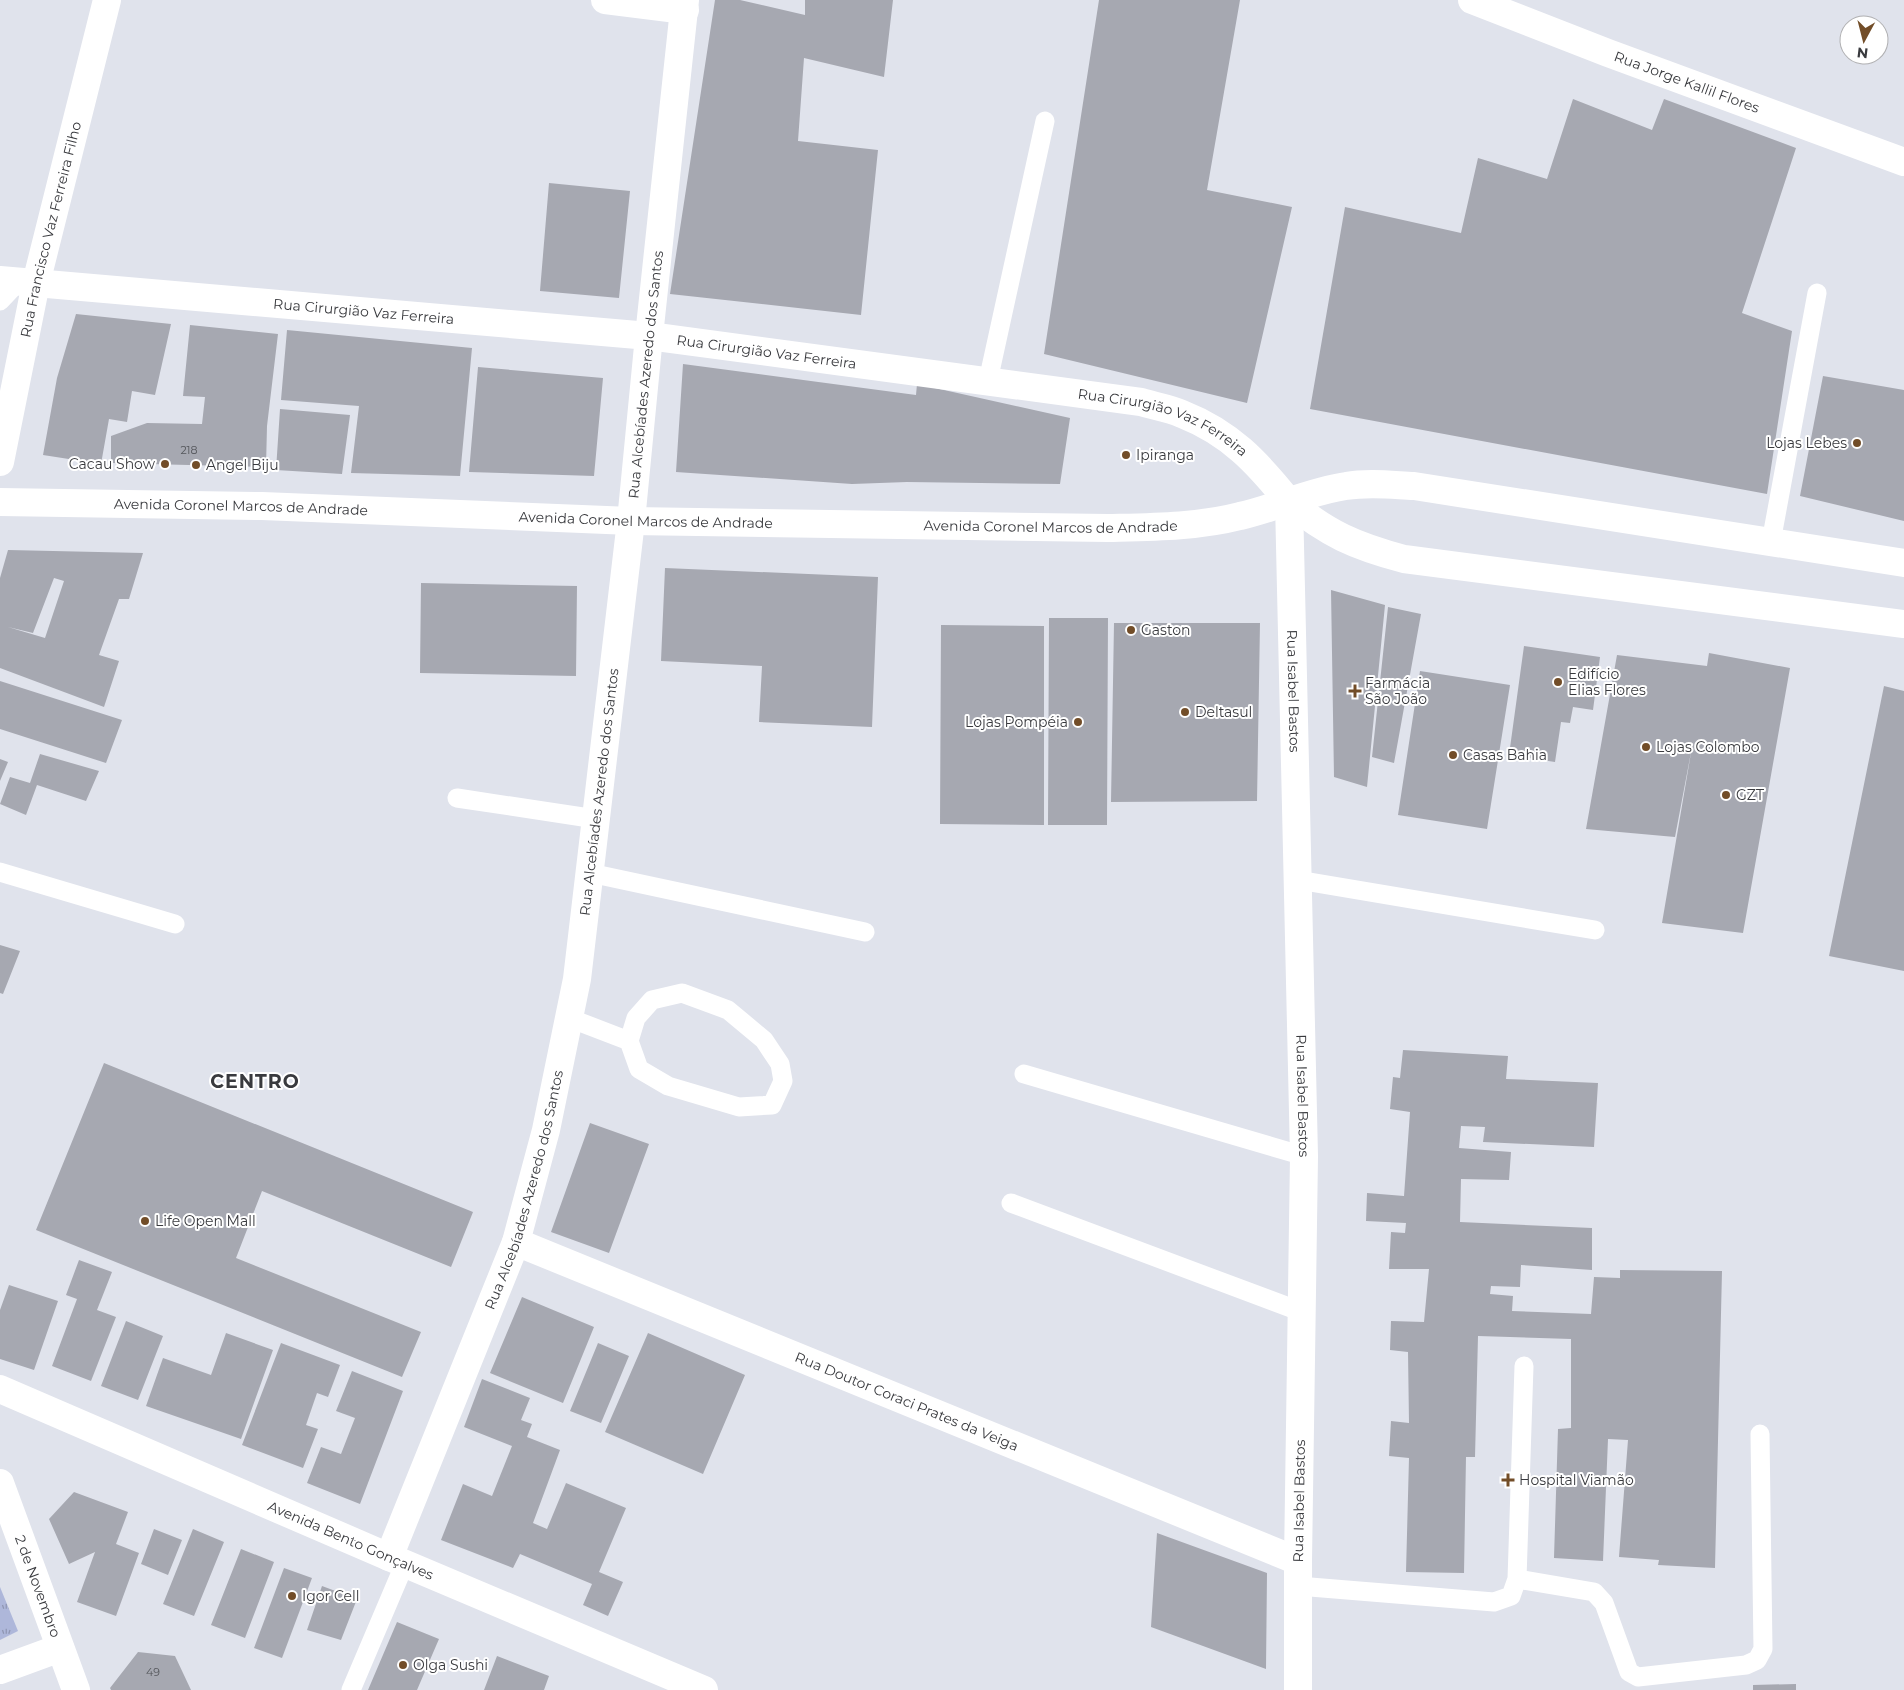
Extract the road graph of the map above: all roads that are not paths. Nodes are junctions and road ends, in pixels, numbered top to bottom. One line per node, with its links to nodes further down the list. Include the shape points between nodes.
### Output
1 (107, 0): 7 (street, Rua Francisco Vaz Ferreira Filho)
2 (605, 0): 4 (street)
3 (1472, 0): 6 (street, Rua Jorge Kallil Flores)
4 (685, 5): 9 (street, Rua Alcebíades Azeredo dos Santos)
5 (1045, 121): 10 (lane)
6 (1904, 162)
7 (14, 286): 9 (street, Rua Cirurgião Vaz Ferreira); 11 (street, Rua Francisco Vaz Ferreira Filho)
8 (1817, 294): 15 (lane)
9 (649, 336): 10 (street, Rua Cirurgião Vaz Ferreira); 14 (street, Rua Alcebíades Azeredo dos Santos)
10 (988, 381): 13 (street, Rua Cirurgião Vaz Ferreira, via 1141,402 1181,413 1211,427 1240,447)
11 (0, 462)
12 (0, 502): 14 (street, Avenida Coronel Marcos de Andrade, via 262,506)
13 (1289, 502): 14 (street, Avenida Coronel Marcos de Andrade, via 1240,517 1187,525 1108,528); 15 (street, Avenida Coronel Marcos de Andrade, via 1346,486 1414,486); 17 (street, Rua Cirurgião Vaz Ferreira, via 1338,536 1370,550 1404,559); 22 (street, Rua Isabel Bastos)
14 (631, 521): 19 (street, Rua Alcebíades Azeredo dos Santos)
15 (1771, 542): 16 (street, Avenida Coronel Marcos de Andrade)
16 (1904, 563)
17 (1904, 624)
18 (457, 798): 19 (lane)
19 (596, 819): 21 (street, Rua Alcebíades Azeredo dos Santos)
20 (0, 872): 23 (lane)
21 (590, 873): 25 (lane); 26 (street, Rua Alcebíades Azeredo dos Santos)
22 (1298, 880): 24 (lane); 29 (street, Rua Isabel Bastos)
23 (175, 924)
24 (1594, 930)
25 (865, 932)
26 (569, 1018): 27 (lane); 31 (street, Rua Alcebíades Azeredo dos Santos, via 546,1130)
27 (629, 1041): 27 (lane, via 639,1069 668,1086 739,1107 772,1105 783,1081 780,1064 764,1040 728,1010 682,992 652,1000 636,1018)
28 (1024, 1074): 29 (lane)
29 (1304, 1156): 32 (street, Rua Isabel Bastos)
30 (1012, 1203): 32 (lane)
31 (516, 1242): 37 (street, Rua Alcebíades Azeredo dos Santos); 38 (street, Rua Doutor Coraci Prates da Veiga)
32 (1302, 1312): 38 (street, Rua Isabel Bastos)
33 (1524, 1366): 39 (lane)
34 (0, 1389): 37 (street, Avenida Bento Gonçalves)
35 (1760, 1434): 39 (lane, via 1763,1649 1757,1660 1746,1665 1638,1677 1629,1672 1604,1603 1594,1592)
36 (0, 1483): 40 (street, 2 de Novembro)
37 (397, 1560): 43 (lane); 44 (street, Avenida Bento Gonçalves)
38 (1298, 1574): 39 (lane, via 1494,1602 1511,1596); 45 (street, Rua Isabel Bastos)
39 (1517, 1579)
40 (60, 1648): 41 (street); 42 (street, 2 de Novembro)
41 (0, 1670)
42 (76, 1690)
43 (351, 1690)
44 (704, 1690)
45 (1298, 1690)

